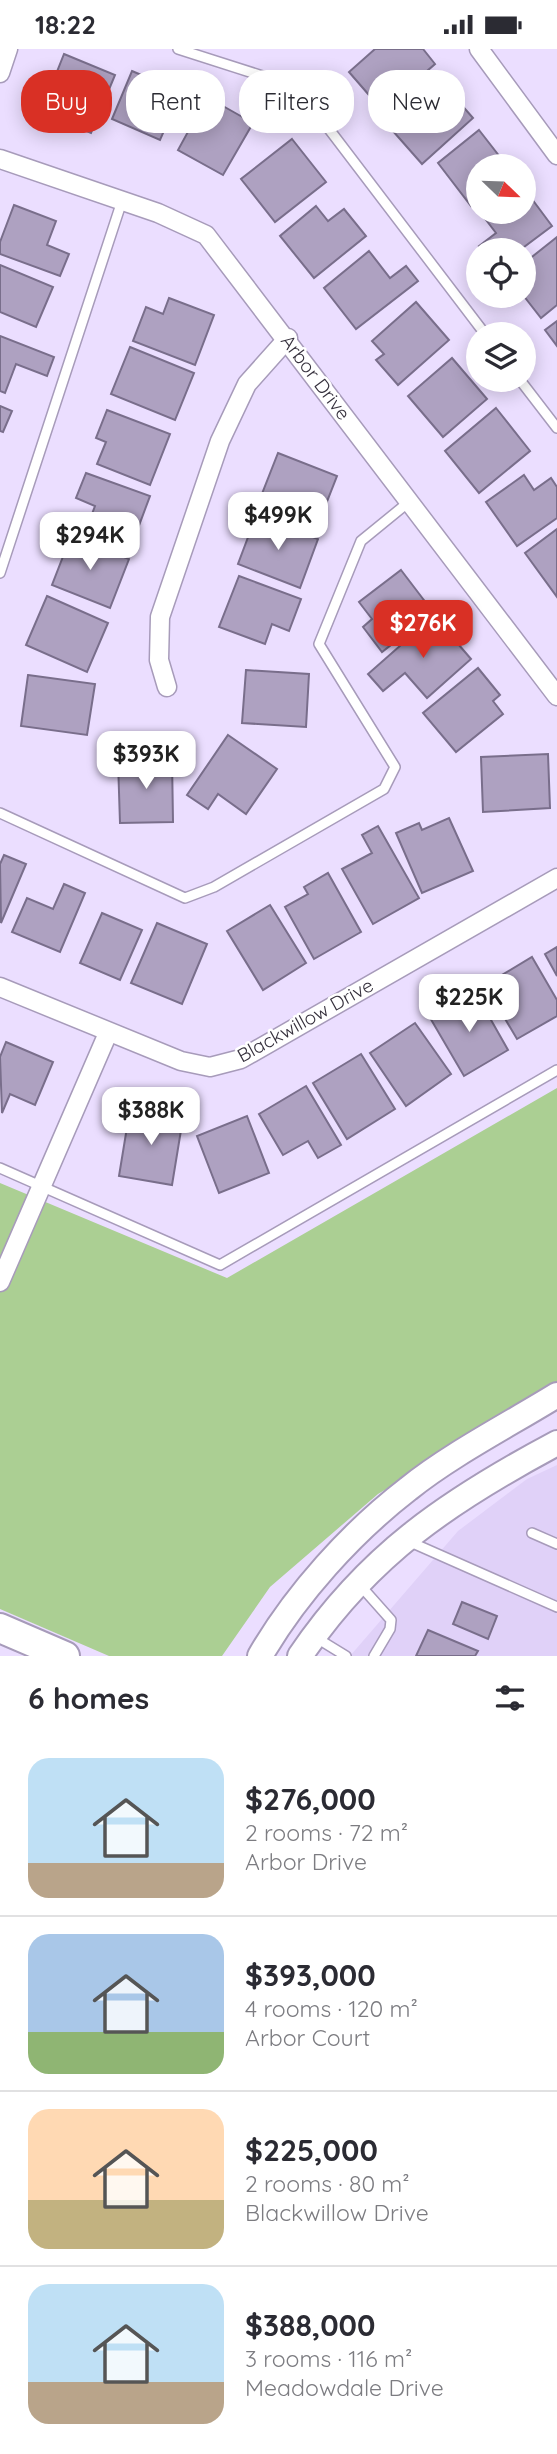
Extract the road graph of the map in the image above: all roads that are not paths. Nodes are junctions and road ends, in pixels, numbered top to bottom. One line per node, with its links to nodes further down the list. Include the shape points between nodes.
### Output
1 (8, 49): 4 (street)
2 (178, 49): 8 (lane, via 297,87)
3 (479, 49): 5 (street)
4 (0, 73)
5 (557, 155)
6 (0, 159): 7 (street, Arbor Drive)
7 (122, 201): 9 (street, Arbor Drive, via 206,235); 13 (lane)
8 (476, 322)
9 (288, 338): 12 (street, Arbor Drive); 14 (street, via 247,384 220,441 160,617 159,660)
10 (529, 392): 11 (lane)
11 (557, 428)
12 (410, 501): 15 (street, Arbor Drive); 16 (lane, via 361,541 319,644 395,767 384,789 214,887 185,898)
13 (0, 573)
14 (167, 687)
15 (557, 696)
16 (0, 813)
17 (557, 878): 19 (street, Blackwillow Drive, via 240,1059 210,1067)
18 (0, 987): 19 (street, Blackwillow Drive)
19 (108, 1033): 22 (street)
20 (557, 1070): 22 (lane, via 219,1265)
21 (0, 1168): 22 (lane)
22 (40, 1185): 23 (street)
23 (0, 1282)
24 (557, 1395): 34 (main road, via 408,1488 327,1567)
25 (557, 1443): 27 (main road, via 481,1483)
26 (532, 1533): 28 (lane)
27 (403, 1539): 29 (main road); 30 (lane)
28 (557, 1544)
29 (357, 1583): 32 (main road); 36 (lane, via 391,1620)
30 (557, 1607)
31 (0, 1628): 33 (main road)
32 (306, 1646): 35 (lane)
33 (65, 1656)
34 (260, 1656)
35 (346, 1656)
36 (374, 1656)

